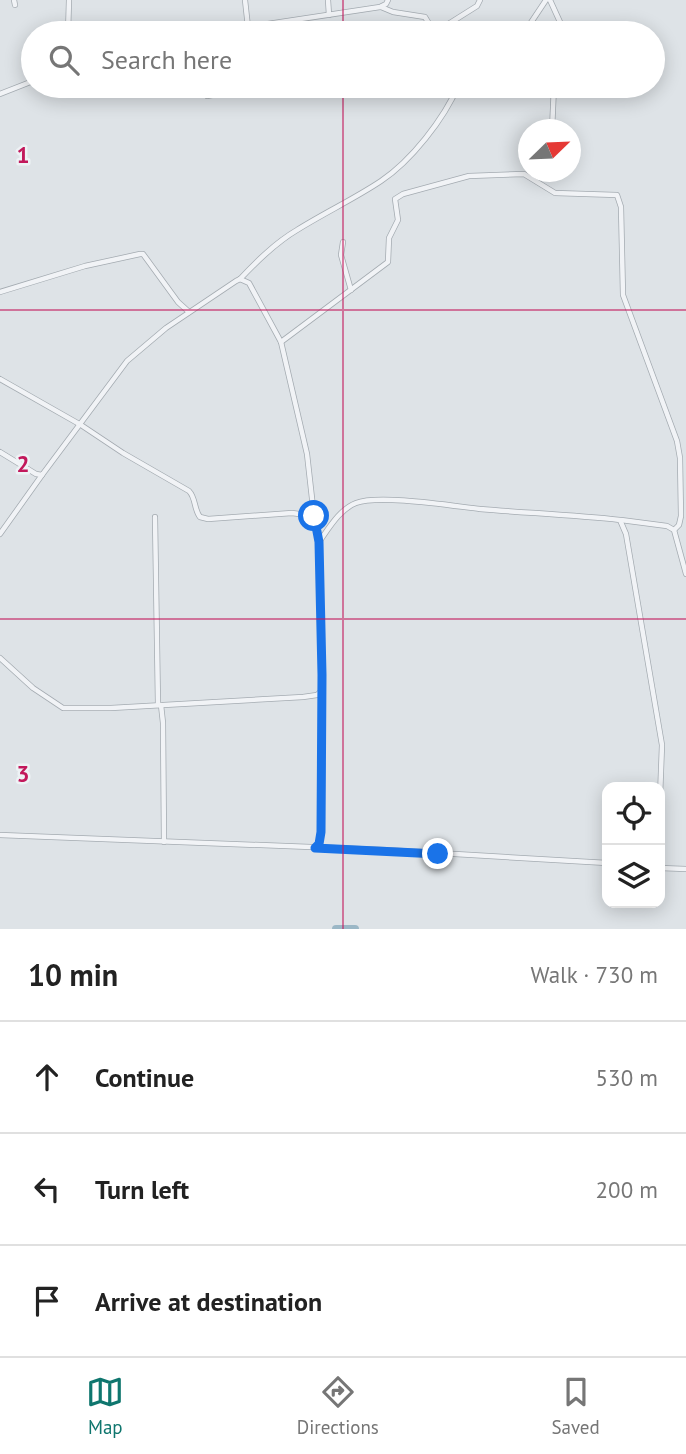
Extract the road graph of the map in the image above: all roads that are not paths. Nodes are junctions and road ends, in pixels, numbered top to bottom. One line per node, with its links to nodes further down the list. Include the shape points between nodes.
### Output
1 (69, 0): 9 (street)
2 (244, 0): 10 (street)
3 (328, 0): 8 (street)
4 (388, 0): 7 (street)
5 (480, 0): 13 (street)
6 (548, 0): 14 (street); 15 (street)
7 (380, 7): 8 (street); 12 (street)
8 (329, 15): 11 (street)
9 (68, 21)
10 (245, 21)
11 (296, 21)
12 (427, 21)
13 (453, 21)
14 (533, 21)
15 (559, 21)
16 (21, 86): 17 (street)
17 (0, 94)
18 (450, 98): 24 (street, via 428,135 391,173 295,230)
19 (553, 98): 20 (street)
20 (552, 119)
21 (518, 174): 25 (street, via 469,176 399,196 388,262)
22 (536, 182): 36 (street, via 555,194 612,194 620,199 623,295 680,450 681,516)
23 (343, 242): 25 (street, via 341,255)
24 (240, 279): 27 (street); 28 (street, via 249,283)
25 (351, 290): 28 (street)
26 (0, 292): 27 (street, via 85,265 143,254)
27 (189, 312): 30 (street, via 141,346)
28 (281, 342): 33 (street, via 307,454)
29 (0, 379): 30 (street)
30 (81, 425): 32 (street); 33 (street, via 189,491 200,517)
31 (0, 452): 32 (street)
32 (42, 475): 37 (street)
33 (314, 516): 38 (street)
34 (155, 517): 42 (street)
35 (621, 520): 36 (street); 38 (street, via 367,501 346,509); 43 (street, via 662,745)
36 (674, 530): 39 (street)
37 (0, 534)
38 (319, 542): 41 (street)
39 (686, 574)
40 (0, 659): 42 (street, via 63,708)
41 (321, 691): 42 (street, via 303,697); 46 (street, via 321,832)
42 (159, 705): 45 (street)
43 (661, 782)
44 (0, 835): 45 (street)
45 (164, 842): 46 (street)
46 (315, 848): 47 (street)
47 (602, 863)
48 (665, 868): 49 (street)
49 (686, 869)

